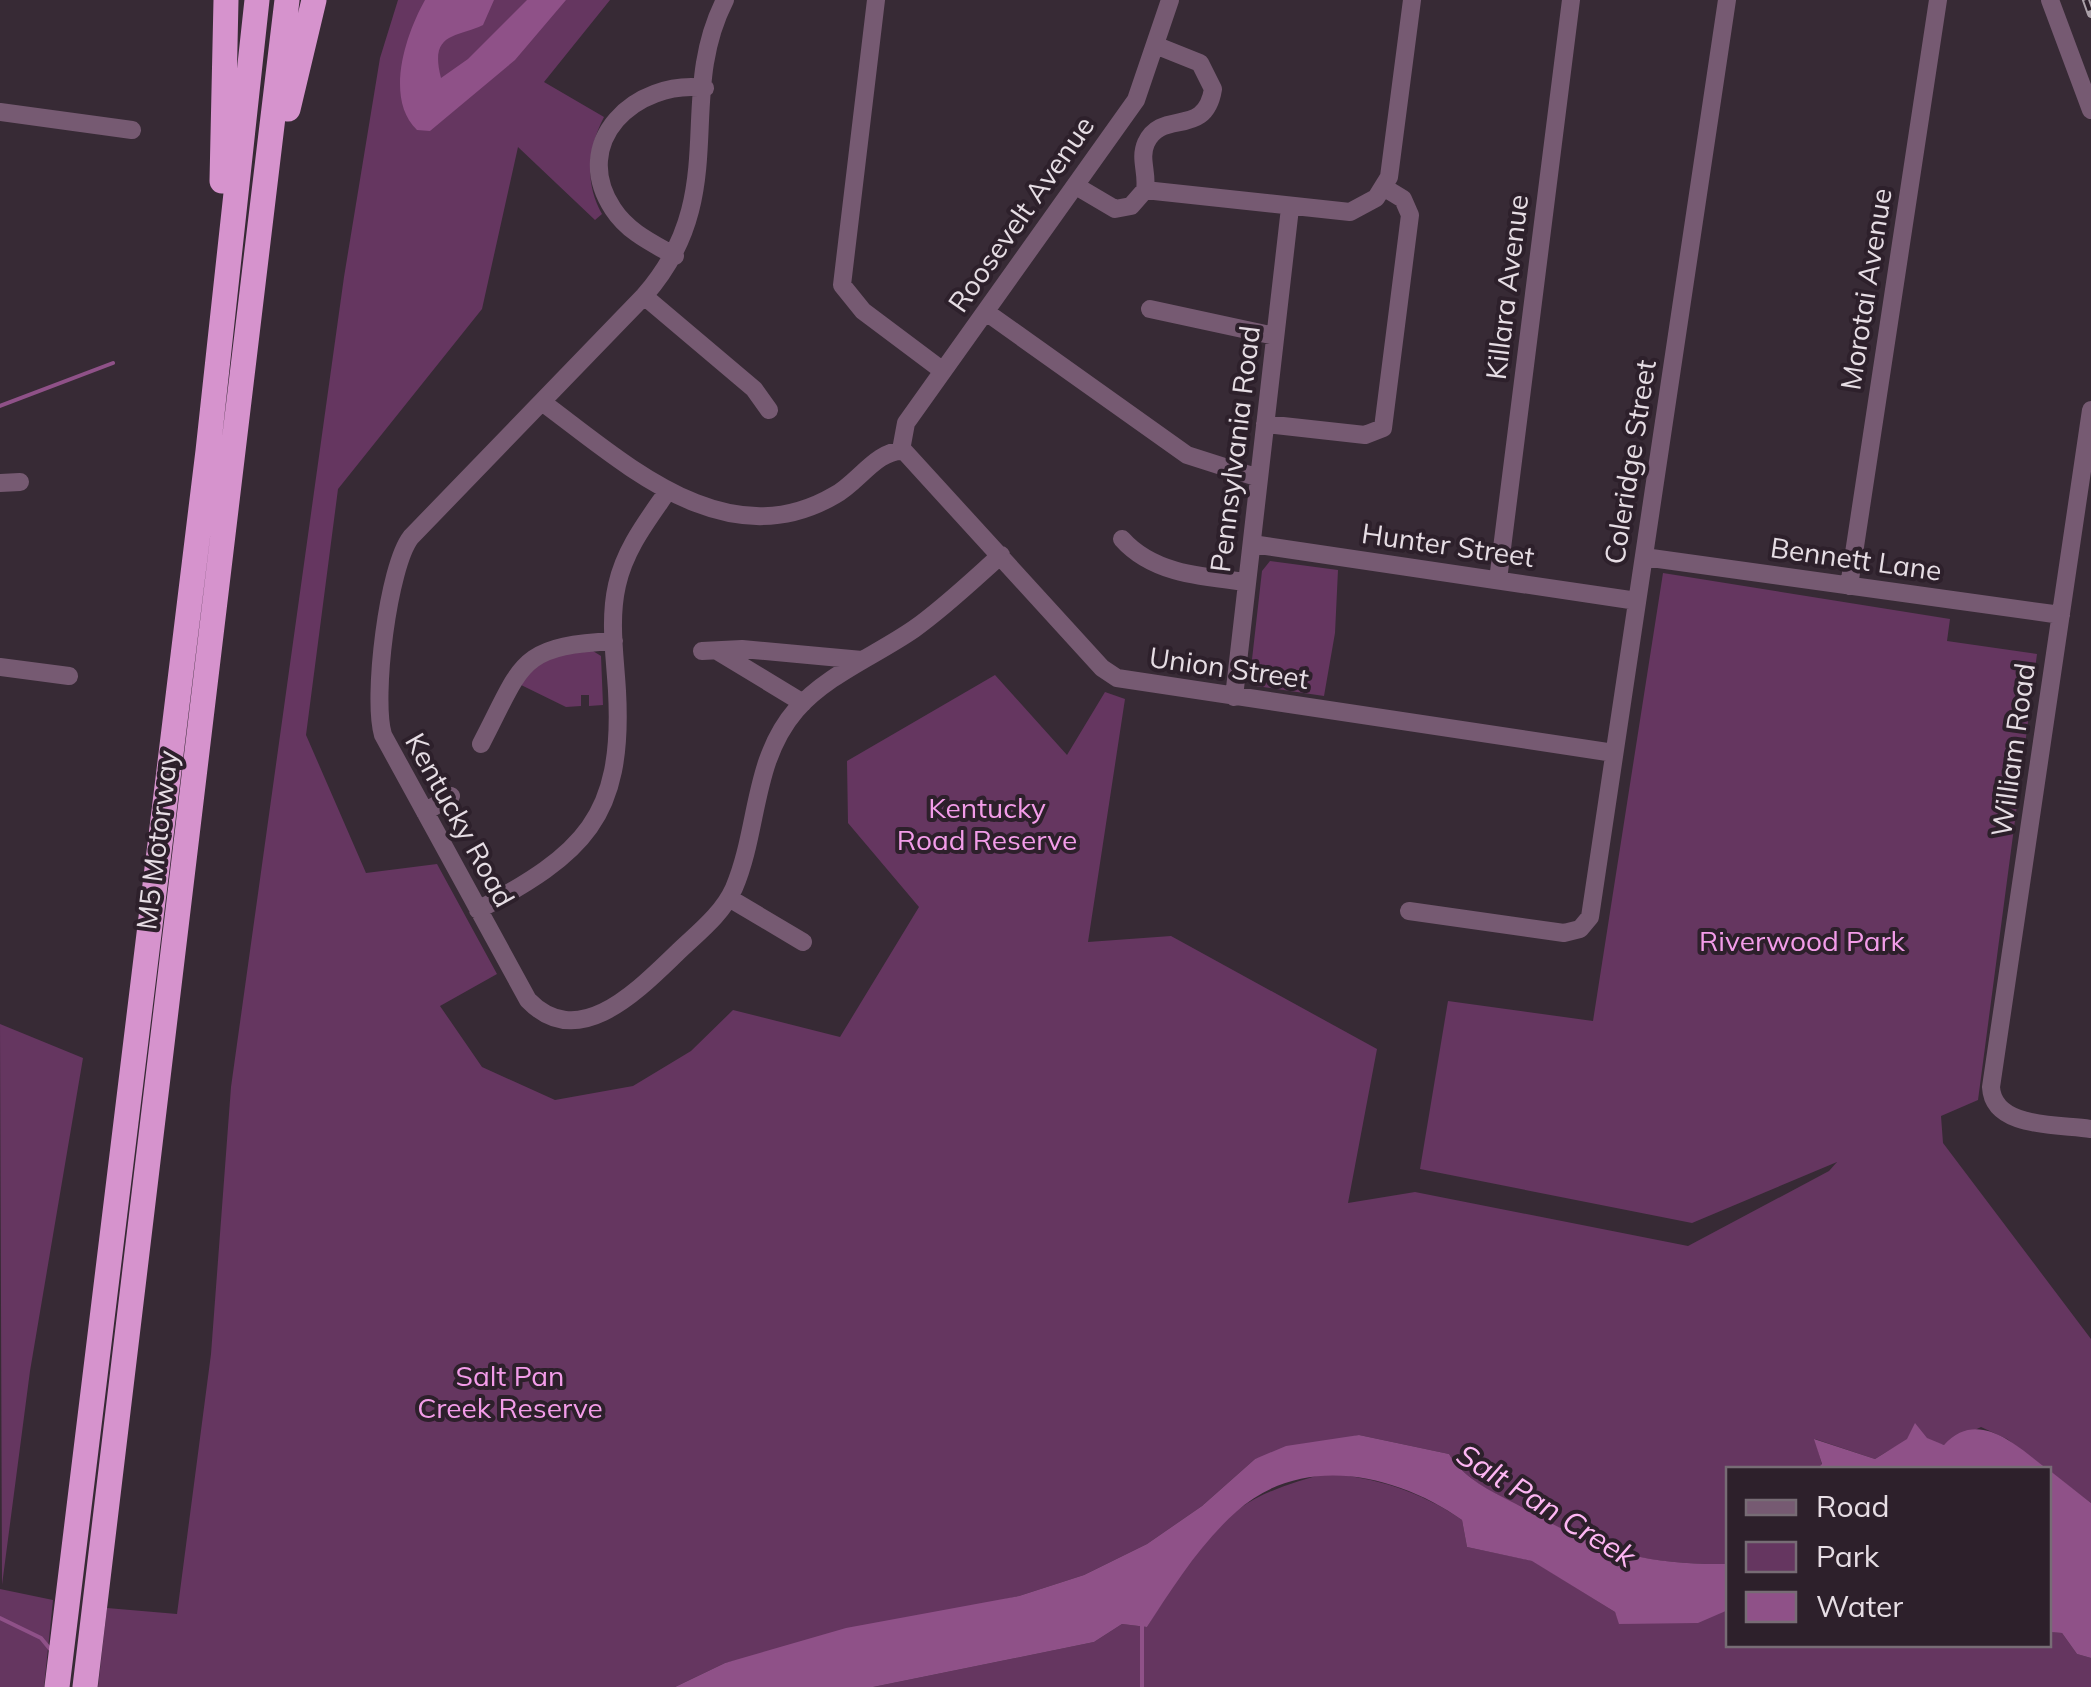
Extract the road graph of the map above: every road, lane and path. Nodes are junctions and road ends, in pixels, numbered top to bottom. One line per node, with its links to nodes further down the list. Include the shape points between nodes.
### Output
1 (226, 0): 31 (highway)
2 (257, 0): 31 (highway, M5 Motorway)
3 (287, 0): 26 (highway, M5 Motorway)
4 (314, 0): 26 (highway)
5 (725, 0): 14 (street, Kentucky Road, via 710,32)
6 (876, 0): 29 (street, via 841,276 854,303)
7 (1170, 0): 13 (street, Roosevelt Avenue)
8 (1412, 0): 19 (street)
9 (1572, 0): 46 (street, Killara Avenue)
10 (1727, 0): 45 (street, Coleridge Street)
11 (1938, 0): 48 (street, Morotai Avenue)
12 (2050, 0): 15 (street)
13 (1156, 45): 18 (street, Roosevelt Avenue, via 1136,100); 20 (street, via 1200,63 1213,88 1197,118 1161,127 1147,141)
14 (705, 88): 22 (street, Kentucky Road, via 692,216); 22 (street, via 669,86 637,100 613,126 603,152 604,189 616,213)
15 (2091, 110)
16 (0, 112): 17 (street)
17 (132, 130)
18 (1076, 186): 20 (street, via 1115,209 1131,206); 25 (street, Roosevelt Avenue)
19 (1385, 188): 21 (street, via 1350,212); 35 (street, via 1403,199 1410,215 1383,428 1366,436)
20 (1145, 190): 21 (street)
21 (1290, 208): 27 (street, Pennsylvania Road)
22 (675, 256): 23 (street, Kentucky Road)
23 (644, 296): 32 (street, Kentucky Road); 33 (street, via 754,389)
24 (1150, 310): 27 (street)
25 (986, 312): 28 (street, Roosevelt Avenue); 37 (street, via 1187,455)
26 (250, 315): 67 (highway, M5 Motorway)
27 (1275, 336): 35 (street, Pennsylvania Road)
28 (966, 338): 29 (street, via 942,353); 30 (street, Roosevelt Avenue)
29 (919, 353): 30 (street)
30 (944, 371): 36 (street, Roosevelt Avenue, via 906,423)
31 (215, 381): 66 (highway, M5 Motorway)
32 (542, 402): 40 (street); 60 (street, Kentucky Road, via 411,537 397,562 379,715)
33 (769, 410)
34 (2091, 410): 42 (street, William Road)
35 (1265, 424): 37 (street, Pennsylvania Road)
36 (901, 450): 40 (street, via 830,498 777,515 722,513); 44 (street, Union Street)
37 (1259, 478): 43 (street, Pennsylvania Road)
38 (20, 482): 39 (street)
39 (0, 483)
40 (667, 492): 51 (street, via 622,568)
41 (1122, 539): 47 (street, via 1170,569)
42 (2081, 541): 50 (street, William Road)
43 (1252, 544): 46 (street, Hunter Street); 47 (street, Pennsylvania Road)
44 (1001, 555): 52 (street, Kentucky Road, via 916,628); 55 (street, Union Street, via 1110,674)
45 (1644, 557): 48 (street, Bennett Lane); 49 (street, Coleridge Street)
46 (1498, 580): 49 (street, Hunter Street)
47 (1247, 582): 55 (street, Pennsylvania Road)
48 (1849, 586): 50 (street, Bennett Lane)
49 (1637, 601): 58 (street, Coleridge Street)
50 (2061, 615): 65 (street, William Road, via 1992,1099 2007,1116)
51 (614, 641): 57 (street, via 540,652 515,678); 62 (street, via 618,745 598,818 546,872)
52 (862, 660): 56 (street, Kentucky Road); 56 (street, via 711,651)
53 (0, 667): 54 (street)
54 (69, 676)
55 (1234, 697): 58 (street, Union Street)
56 (803, 703): 61 (street, Kentucky Road, via 768,758)
57 (481, 744)
58 (1614, 753): 63 (street, Coleridge Street, via 1592,908 1580,929 1552,932)
59 (452, 796): 60 (street)
60 (425, 812): 62 (street, Kentucky Road)
61 (729, 898): 62 (street, Kentucky Road, via 634,993 594,1017 571,1021 547,1016 528,1000); 64 (street)
62 (478, 910)
63 (1409, 911)
64 (803, 942)
65 (2091, 1128)
66 (57, 1687)
67 (85, 1687)

